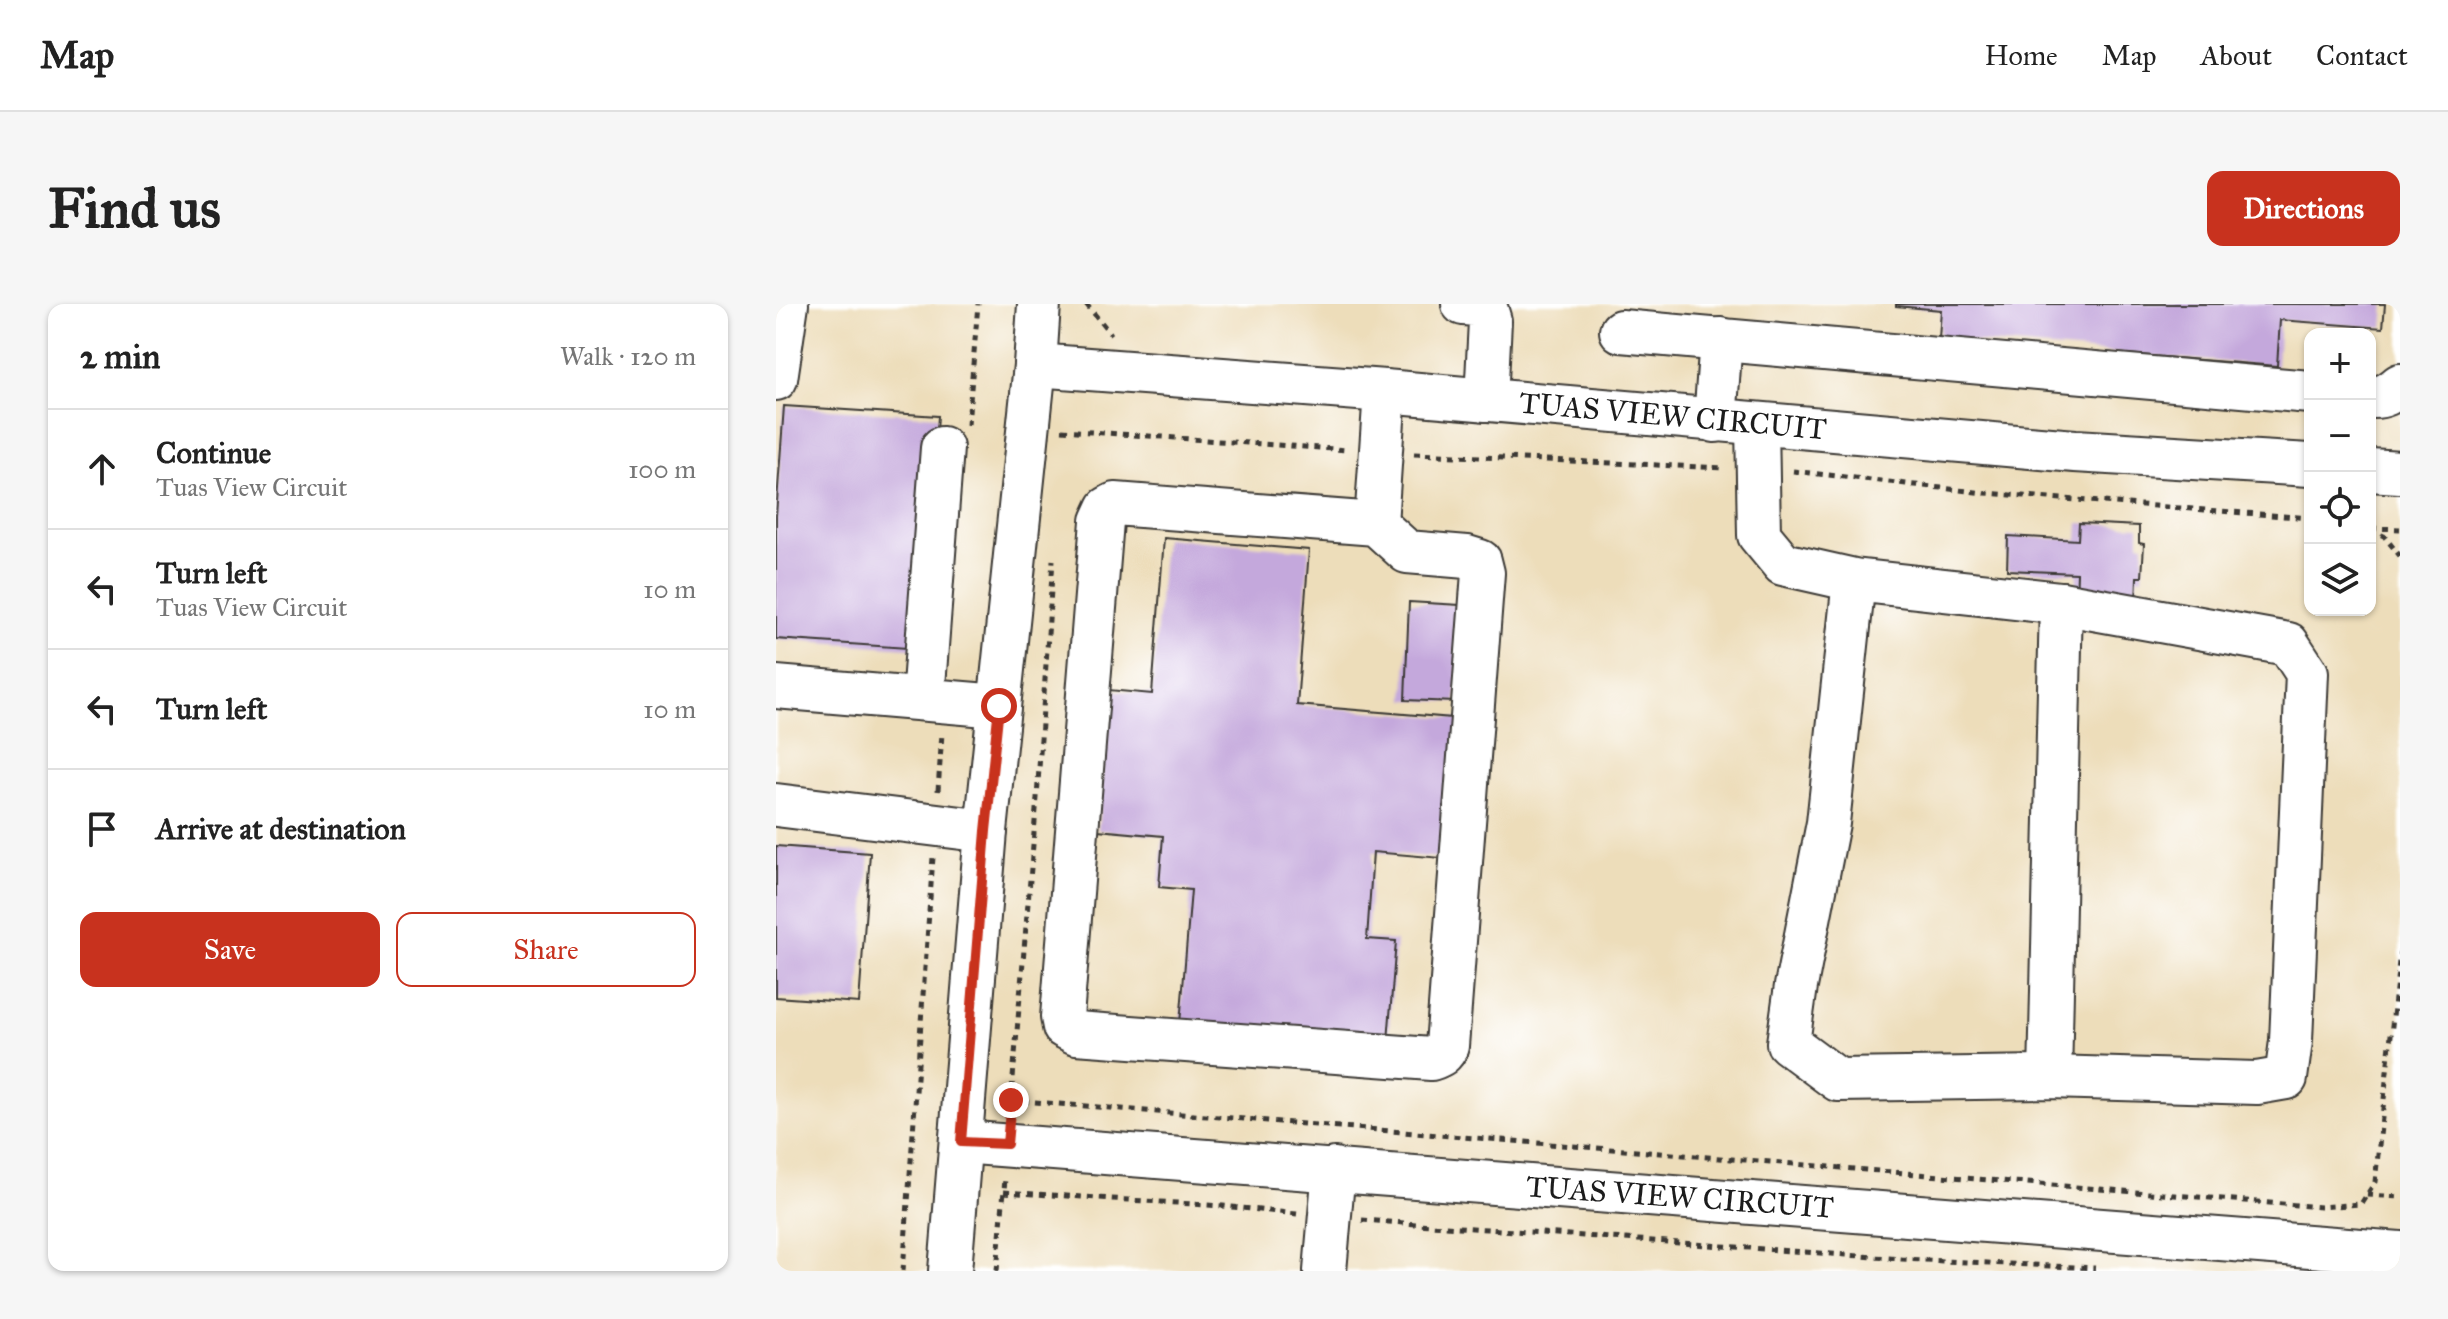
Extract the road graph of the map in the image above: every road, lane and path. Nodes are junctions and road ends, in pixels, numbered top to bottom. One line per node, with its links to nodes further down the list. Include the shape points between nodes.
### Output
1 (787, 304): 7 (street)
2 (1039, 304): 6 (street)
3 (1463, 304): 12 (street, via 1487,311 1490,321)
4 (1621, 331): 5 (street)
5 (1721, 339): 10 (street); 13 (street)
6 (1035, 365): 9 (street, TUAS VIEW CIRCUIT); 33 (street)
7 (776, 379)
8 (2400, 385): 11 (street)
9 (1385, 391): 12 (street, TUAS VIEW CIRCUIT); 17 (street)
10 (2304, 391)
11 (2376, 398)
12 (1486, 400): 13 (street, TUAS VIEW CIRCUIT)
13 (1715, 421): 14 (street, TUAS VIEW CIRCUIT)
14 (1757, 424): 18 (street, TUAS VIEW CIRCUIT); 19 (street)
15 (1061, 444): 17 (path, via 1061,430)
16 (942, 448): 32 (street)
17 (1381, 452): 19 (path); 23 (street)
18 (2304, 465)
19 (1758, 470): 22 (path); 29 (street, via 1759,535 1783,564)
20 (2376, 470): 21 (street)
21 (2400, 472)
22 (2304, 518)
23 (1376, 524): 23 (street, via 1407,552 1475,558 1482,565 1444,1052 1431,1059 1076,1033 1064,1027 1104,513 1123,504)
24 (2376, 529): 25 (path)
25 (2400, 529)
26 (2376, 532): 28 (path)
27 (1054, 547): 38 (path)
28 (2400, 556)
29 (1854, 580): 30 (street); 37 (street, via 1828,823 1788,1043 1838,1080)
30 (2061, 603): 37 (street); 37 (street, via 2288,644 2307,673 2286,1078 2257,1083)
31 (776, 687): 32 (street)
32 (923, 699): 33 (street)
33 (999, 706): 35 (street)
34 (776, 805): 35 (street)
35 (986, 831): 39 (street)
36 (2400, 952): 43 (path, via 2375,1182)
37 (2050, 1077)
38 (1011, 1100): 40 (path); 43 (path, via 2320,1207 2361,1204)
39 (961, 1142): 40 (street, TUAS VIEW CIRCUIT); 49 (street)
40 (1007, 1144): 41 (street, TUAS VIEW CIRCUIT); 42 (path)
41 (1334, 1169): 45 (street); 47 (street, TUAS VIEW CIRCUIT)
42 (1004, 1192): 45 (path); 50 (path)
43 (2366, 1195): 44 (path)
44 (2400, 1197)
45 (1330, 1218): 48 (path); 51 (street)
46 (2400, 1253): 47 (street, TUAS VIEW CIRCUIT)
47 (2197, 1254)
48 (2099, 1268)
49 (950, 1271)
50 (997, 1271)
51 (1325, 1271)

